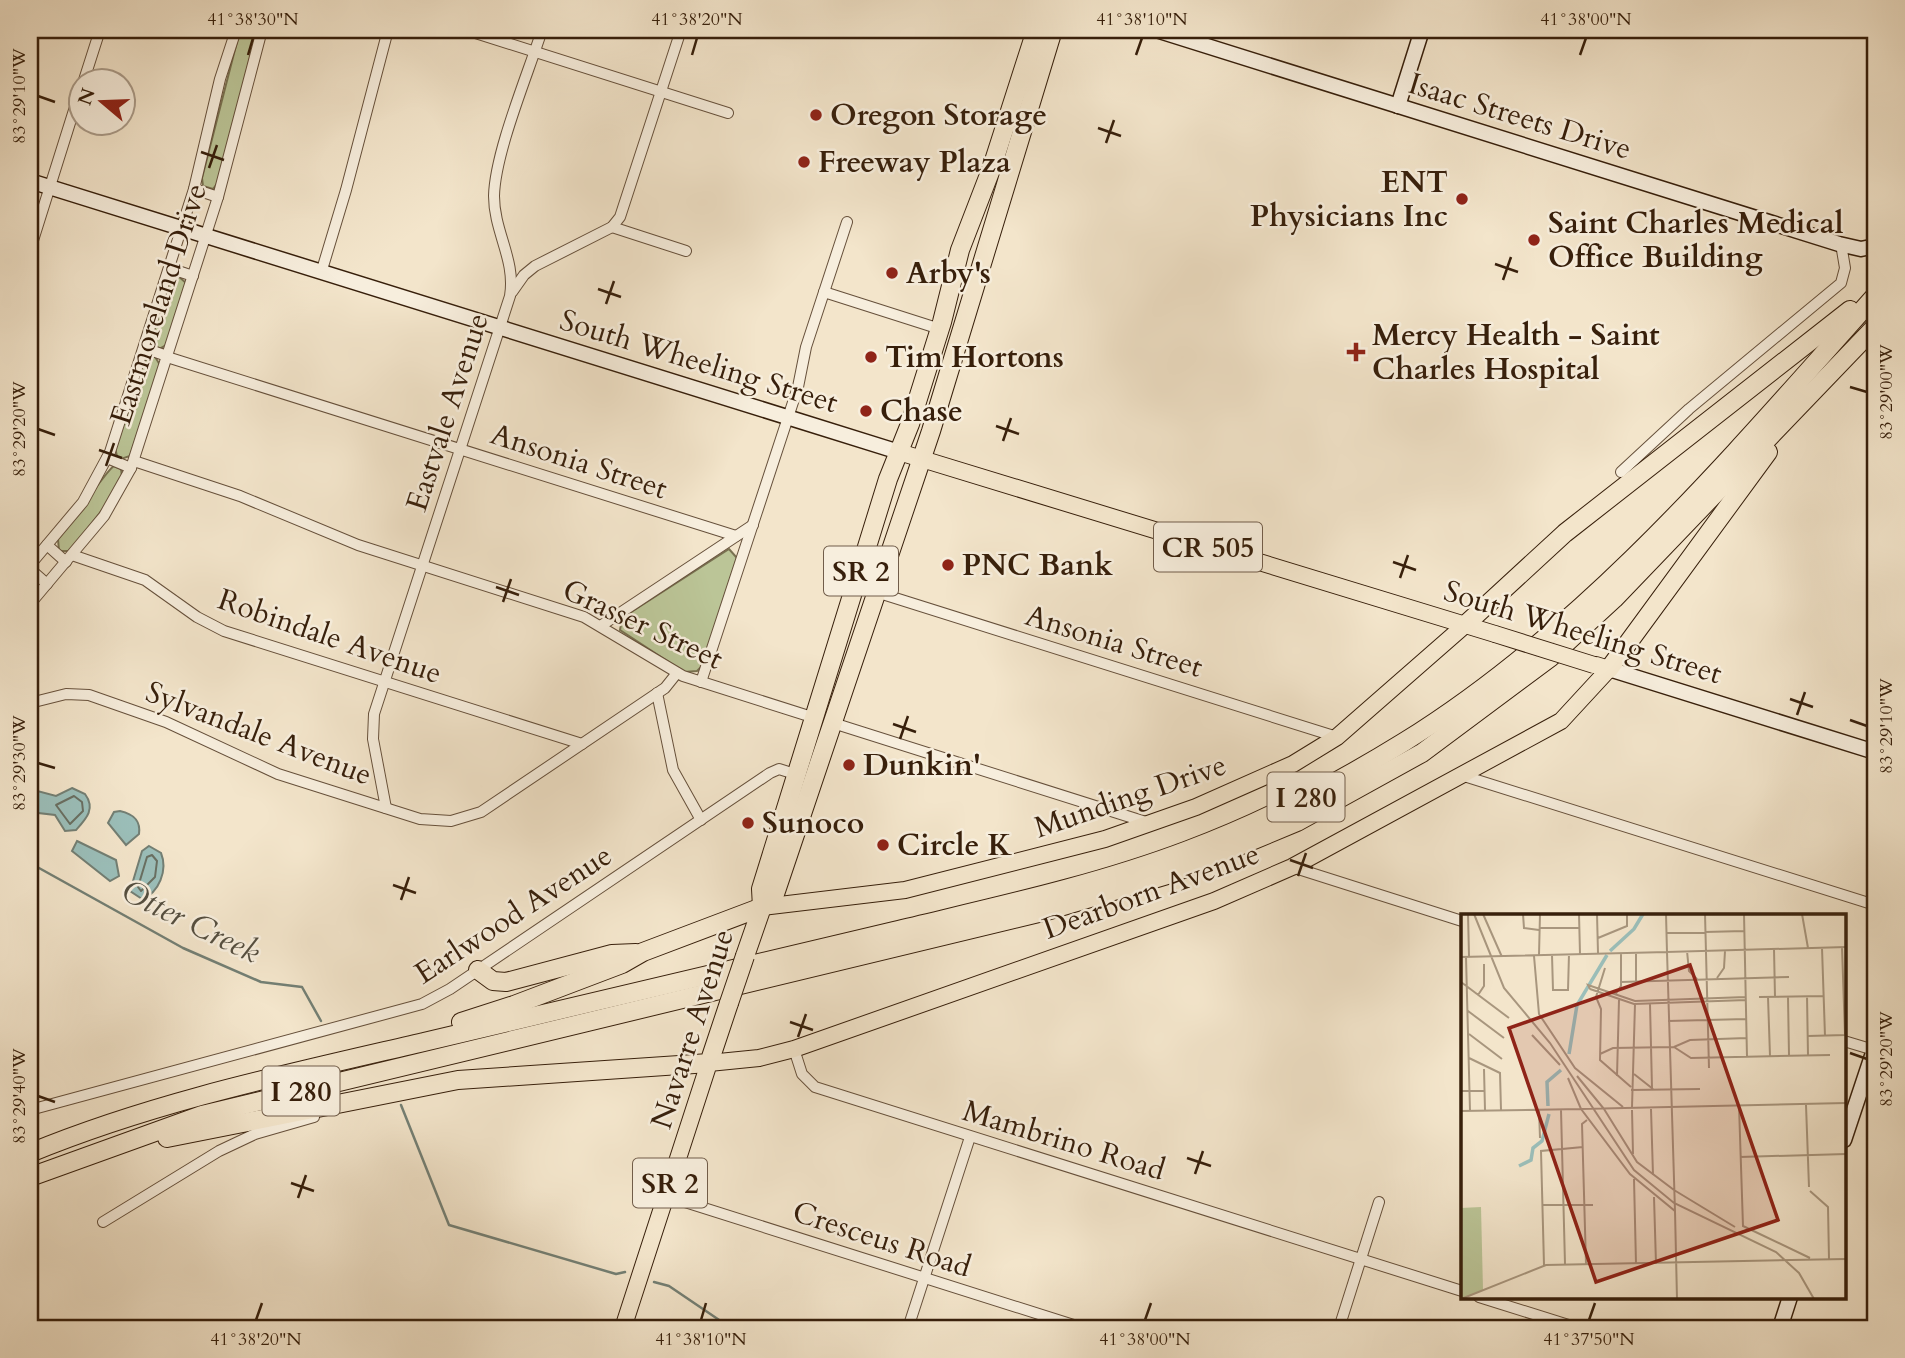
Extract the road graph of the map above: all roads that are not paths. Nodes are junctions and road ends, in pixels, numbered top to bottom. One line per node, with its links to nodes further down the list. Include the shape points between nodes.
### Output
1 (93, 30): 13 (street)
2 (100, 30): 13 (street)
3 (236, 30): 24 (street, Eastmoreland Drive)
4 (262, 30): 26 (street, Eastmoreland Drive)
5 (388, 30): 36 (street)
6 (466, 30): 14 (street)
7 (542, 30): 14 (street, Eastvale Avenue)
8 (681, 30): 17 (street)
9 (1036, 30): 16 (highway, Navarre Avenue / SR 2)
10 (1053, 30): 21 (highway, Navarre Avenue / SR 2)
11 (1156, 30): 18 (street, Isaac Streets Drive)
12 (1422, 30): 18 (street)
13 (95, 44): 15 (street)
14 (535, 52): 17 (street); 40 (street, Eastvale Avenue, via 495,183 497,219 512,267)
15 (88, 66)
16 (1022, 73): 21 (highway, via 1009,137); 25 (highway, Navarre Avenue / SR 2)
17 (662, 92): 19 (street); 28 (street, via 625,206)
18 (1398, 106): 31 (street, Isaac Streets Drive)
19 (728, 113)
20 (66, 136): 23 (street)
21 (1015, 147): 43 (highway, Navarre Avenue / SR 2)
22 (30, 181): 23 (street, South Wheeling Street)
23 (50, 187): 29 (street, South Wheeling Street); 33 (street)
24 (194, 189): 26 (street); 29 (street, Eastmoreland Drive)
25 (979, 195): 43 (highway, via 990,204 963,296); 45 (highway, Navarre Avenue / SR 2)
26 (218, 197): 30 (street, Eastmoreland Drive)
27 (848, 222): 39 (street)
28 (612, 227): 34 (street); 40 (street, via 534,266)
29 (183, 228): 30 (street, South Wheeling Street); 35 (street, Eastmoreland Drive)
30 (206, 236): 36 (street, South Wheeling Street); 37 (street, Eastmoreland Drive)
31 (1841, 244): 32 (street, Isaac Streets Drive); 55 (street, via 1845,268 1841,283)
32 (1872, 247)
33 (30, 250)
34 (686, 251)
35 (169, 268): 37 (street); 46 (street, Eastmoreland Drive)
36 (321, 273): 44 (street, South Wheeling Street)
37 (193, 275): 47 (street, Eastmoreland Drive)
38 (1875, 286): 66 (highway, via 1841,319 1555,541)
39 (824, 292): 45 (street); 49 (street)
40 (510, 296): 44 (street, Eastvale Avenue)
41 (1875, 296): 94 (highway, I 280, via 1618,572 1532,652 1404,742 1299,802 1190,849 1052,893)
42 (1875, 327): 48 (highway, I 280)
43 (963, 328): 53 (highway, Navarre Avenue / SR 2)
44 (499, 329): 49 (street, South Wheeling Street); 50 (street, Eastvale Avenue)
45 (940, 329): 51 (highway, Navarre Avenue / SR 2)
46 (144, 348): 47 (street, Ansonia Street); 52 (street, Eastmoreland Drive)
47 (167, 356): 50 (street, Ansonia Street); 54 (street, Eastmoreland Drive)
48 (1811, 397): 67 (highway); 101 (highway, I 280, via 1614,599 1551,657 1422,753 1297,822 1171,874 1047,911 202,1115)
49 (788, 418): 51 (street, South Wheeling Street); 56 (street)
50 (461, 449): 57 (street, Ansonia Street); 60 (street, Eastvale Avenue)
51 (899, 452): 53 (main road, South Wheeling Street / CR 505); 73 (highway, Navarre Avenue / SR 2)
52 (107, 458): 54 (street, Grasser Street); 58 (street, Eastmoreland Drive, via 83,502)
53 (921, 459): 63 (highway, Navarre Avenue / SR 2); 66 (main road, South Wheeling Street / CR 505)
54 (133, 464): 59 (street, Eastmoreland Drive, via 104,516); 60 (street, Grasser Street, via 240,496 348,541)
55 (1621, 472)
56 (753, 525): 57 (street); 70 (street)
57 (736, 536): 65 (street)
58 (47, 545): 59 (street); 61 (street, Eastmoreland Drive)
59 (69, 558): 62 (street, Eastmoreland Drive); 69 (street, Robindale Avenue, via 145,580 224,631)
60 (422, 565): 65 (street, Grasser Street); 69 (street, Eastvale Avenue)
61 (30, 567): 62 (street)
62 (47, 584): 64 (street, Eastmoreland Drive)
63 (876, 592): 74 (highway, Navarre Avenue / SR 2); 75 (street, Ansonia Street)
64 (30, 604)
65 (602, 625): 68 (street, Grasser Street)
66 (1465, 625): 67 (main road, South Wheeling Street / CR 505, bridge); 75 (main road, Munding Drive)
67 (1601, 667): 78 (street, South Wheeling Street / CR 505); 79 (main road, Dearborn Avenue, via 1561,721)
68 (677, 673): 70 (street, Grasser Street); 71 (street, Sylvandale Avenue)
69 (384, 682): 76 (street, Robindale Avenue); 81 (street, Eastvale Avenue, via 372,734)
70 (701, 682): 73 (street, Grasser Street)
71 (657, 693): 76 (street, Sylvandale Avenue); 82 (street, via 673,770)
72 (30, 703): 81 (street, Sylvandale Avenue, via 66,694 89,695 171,724 278,774)
73 (814, 719): 77 (highway, Navarre Avenue / SR 2); 80 (highway, via 823,728)
74 (832, 723): 80 (highway, Navarre Avenue / SR 2); 83 (street)
75 (1337, 737): 83 (main road, Munding Drive, via 1293,764)
76 (582, 744): 81 (street, Sylvandale Avenue, via 468,818 430,821)
77 (804, 750): 80 (highway, Navarre Avenue / SR 2); 84 (highway, via 802,784 783,845)
78 (1875, 752)
79 (1464, 776): 85 (main road, Dearborn Avenue); 86 (street)
80 (806, 777): 82 (street, Earlwood Avenue, via 774,770); 84 (highway, Navarre Avenue / SR 2); 87 (highway, Navarre Avenue / SR 2, via 761,889)
81 (386, 808)
82 (701, 820): 90 (street, Earlwood Avenue)
83 (1153, 824): 87 (main road, Munding Drive, via 1051,855 905,890)
84 (790, 852): 87 (highway, Navarre Avenue / SR 2, via 775,894)
85 (1292, 867): 88 (street); 92 (main road, Dearborn Avenue, via 1214,901)
86 (1875, 905)
87 (762, 906): 89 (highway); 95 (highway, Navarre Avenue / SR 2, bridge)
88 (1461, 921)
89 (643, 952): 90 (highway, via 612,954 506,982 494,981); 94 (highway, via 514,1005)
90 (478, 970): 97 (street, Earlwood Avenue, via 422,1004)
91 (1846, 1042): 93 (street)
92 (794, 1049): 95 (main road, Dearborn Avenue); 99 (street, Mambrino Road, via 802,1074 815,1087)
93 (1875, 1049): 98 (street)
94 (345, 1060): 100 (highway, I 280, via 271,1076 93,1128)
95 (709, 1063): 96 (highway, via 458,1080); 102 (main road, Navarre Avenue / SR 2)
96 (401, 1091): 101 (highway, via 182,1133); 104 (street, via 255,1134 177,1174)
97 (30, 1110)
98 (1846, 1134)
99 (970, 1137): 105 (street, Mambrino Road); 106 (street)
100 (30, 1153)
101 (30, 1178)
102 (666, 1196): 106 (street, Cresceus Road); 110 (main road, Navarre Avenue / SR 2)
103 (1379, 1202): 105 (street)
104 (103, 1222)
105 (1362, 1259): 107 (street, Mambrino Road); 113 (street)
106 (925, 1278): 111 (street); 112 (street, Cresceus Road)
107 (1461, 1291)
108 (1482, 1298): 114 (street)
109 (1790, 1298): 115 (street)
110 (623, 1328)
111 (908, 1328)
112 (1083, 1328)
113 (1339, 1328)
114 (1578, 1328)
115 (1780, 1328)

